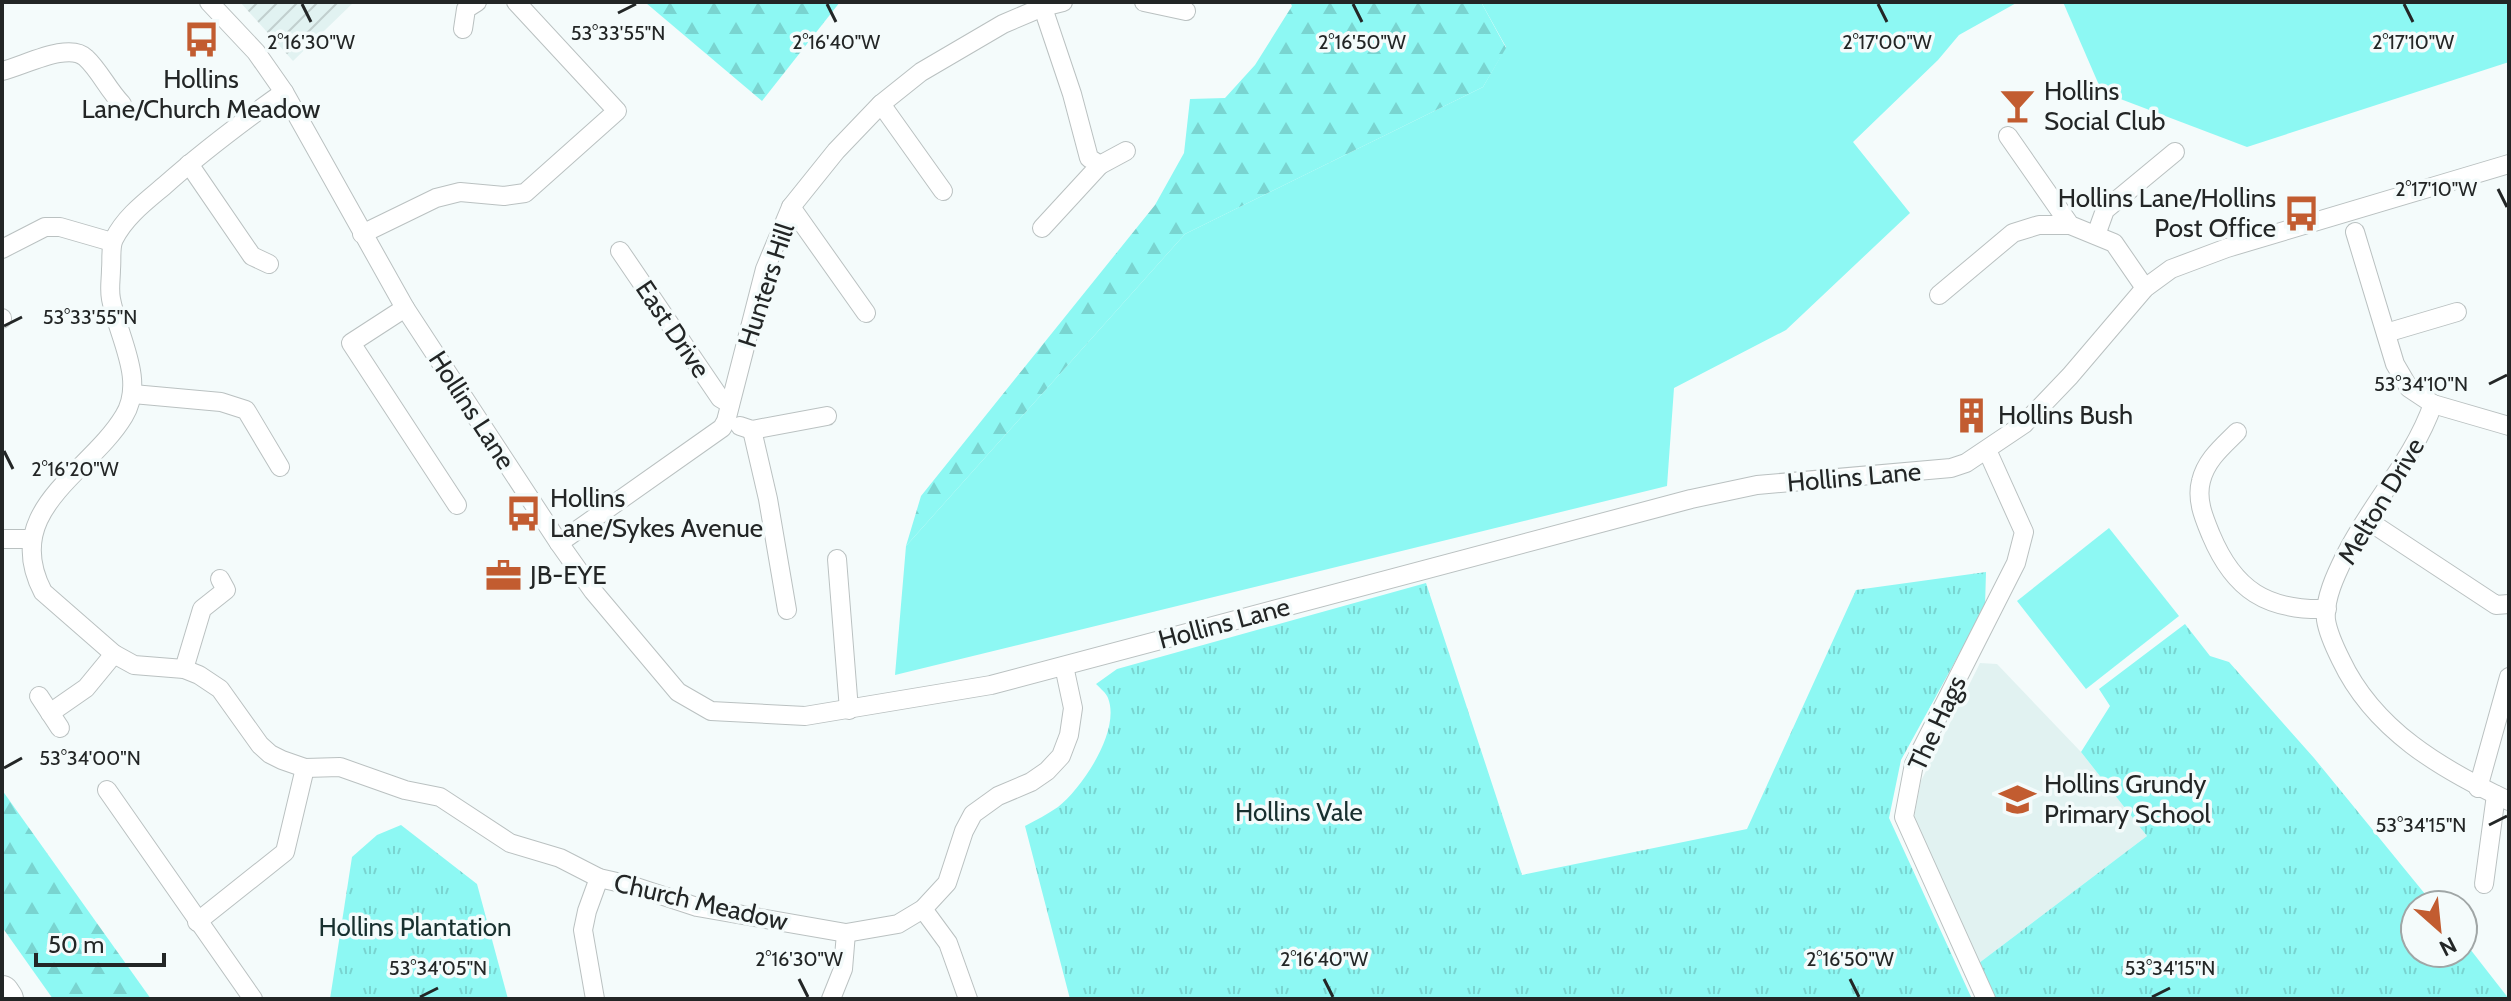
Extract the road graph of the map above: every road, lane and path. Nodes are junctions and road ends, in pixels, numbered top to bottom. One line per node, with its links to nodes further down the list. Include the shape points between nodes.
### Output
1 (209, 2): 10 (street, Hollins Lane, via 256,52)
2 (477, 2): 8 (street, via 466,9)
3 (516, 2): 24 (street, via 617,111 525,193 460,192 436,198)
4 (1063, 2): 6 (street, Hunters Hill)
5 (1144, 2): 7 (street)
6 (1042, 4): 12 (street, Hunters Hill, via 921,72); 18 (street, via 1089,158)
7 (1186, 11)
8 (463, 29)
9 (2, 71): 11 (street, via 65,50 85,56)
10 (284, 92): 16 (street); 24 (street, Hollins Lane)
11 (122, 104)
12 (881, 104): 19 (street); 20 (street, Hunters Hill)
13 (2008, 136): 21 (street)
14 (1126, 151): 18 (street)
15 (2175, 152): 25 (street, via 2105,210)
16 (189, 164): 26 (street, via 129,216); 29 (street, via 252,256)
17 (2509, 164): 30 (street, Hollins Lane, via 2198,257)
18 (1100, 165): 22 (street)
19 (943, 191)
20 (791, 207): 34 (street); 38 (street, Hunters Hill, via 765,269)
21 (2070, 225): 25 (street); 31 (street, via 2039,225 2013,233)
22 (1042, 228)
23 (2355, 232): 35 (street, Melton Drive)
24 (362, 234): 32 (street, Hollins Lane)
25 (2096, 235): 30 (street, via 2114,243)
26 (112, 242): 27 (street, via 45,227); 36 (street, via 110,295 130,361)
27 (2, 249)
28 (620, 251): 38 (street, East Drive)
29 (269, 264)
30 (2145, 288): 43 (street, Hollins Lane, via 2043,406)
31 (1939, 295)
32 (405, 308): 45 (street, via 351,343); 49 (street, Hollins Lane)
33 (2457, 312): 35 (street)
34 (866, 313)
35 (2386, 333): 37 (street, Melton Drive, via 2409,388)
36 (133, 394): 44 (street, via 221,402 246,410); 48 (street, via 124,417 45,500)
37 (2433, 404): 40 (street); 46 (street, Melton Drive, via 2415,447)
38 (728, 412): 41 (street); 49 (street, via 716,433)
39 (827, 416): 41 (street)
40 (2509, 426)
41 (752, 430): 54 (street)
42 (2237, 432): 53 (street, via 2208,461 2200,483 2203,517 2220,555 2232,576 2269,602)
43 (1987, 450): 57 (street, Hollins Lane, via 1951,468 1757,485 1691,499); 77 (street, The Hags, via 2024,532 2016,563 1914,764 1904,817)
44 (280, 467)
45 (457, 505)
46 (2367, 520): 52 (street, via 2496,605); 53 (street, Melton Drive, via 2346,553)
47 (2, 539): 48 (street)
48 (28, 539): 56 (street, Church Meadow, via 43,592)
49 (559, 543): 61 (street, Hollins Lane, via 678,692 711,711 805,716)
50 (837, 559): 61 (street)
51 (220, 579): 58 (street, via 226,590 202,609)
52 (2506, 605): 55 (street)
53 (2327, 609): 63 (street, Melton Drive, via 2328,628 2349,678 2368,702 2409,745)
54 (787, 610)
55 (2499, 625)
56 (114, 654): 58 (street, Church Meadow, via 134,665); 60 (street, via 55,721)
57 (1064, 666): 61 (street, Hollins Lane); 68 (street, Church Meadow, via 1073,708 1061,756 1031,782 973,814 947,883)
58 (184, 669): 62 (street, Church Meadow, via 220,689 270,754)
59 (2509, 677): 63 (street)
60 (39, 696)
61 (849, 710)
62 (305, 768): 66 (street, Church Meadow, via 340,767 440,797 510,843 560,858); 69 (street, via 285,852)
63 (2478, 788): 65 (street, Melton Drive)
64 (107, 790): 69 (street)
65 (2503, 798): 67 (street)
66 (599, 878): 70 (street, Church Meadow, via 697,907); 74 (street, via 583,930)
67 (2484, 884)
68 (923, 909): 70 (street, Church Meadow, via 898,924); 76 (street, via 948,943)
69 (197, 922): 73 (street)
70 (846, 933): 75 (street, via 843,969)
71 (2, 993): 72 (highway)
72 (6, 999)
73 (253, 999)
74 (595, 999)
75 (831, 999)
76 (968, 999)
77 (1986, 999)

